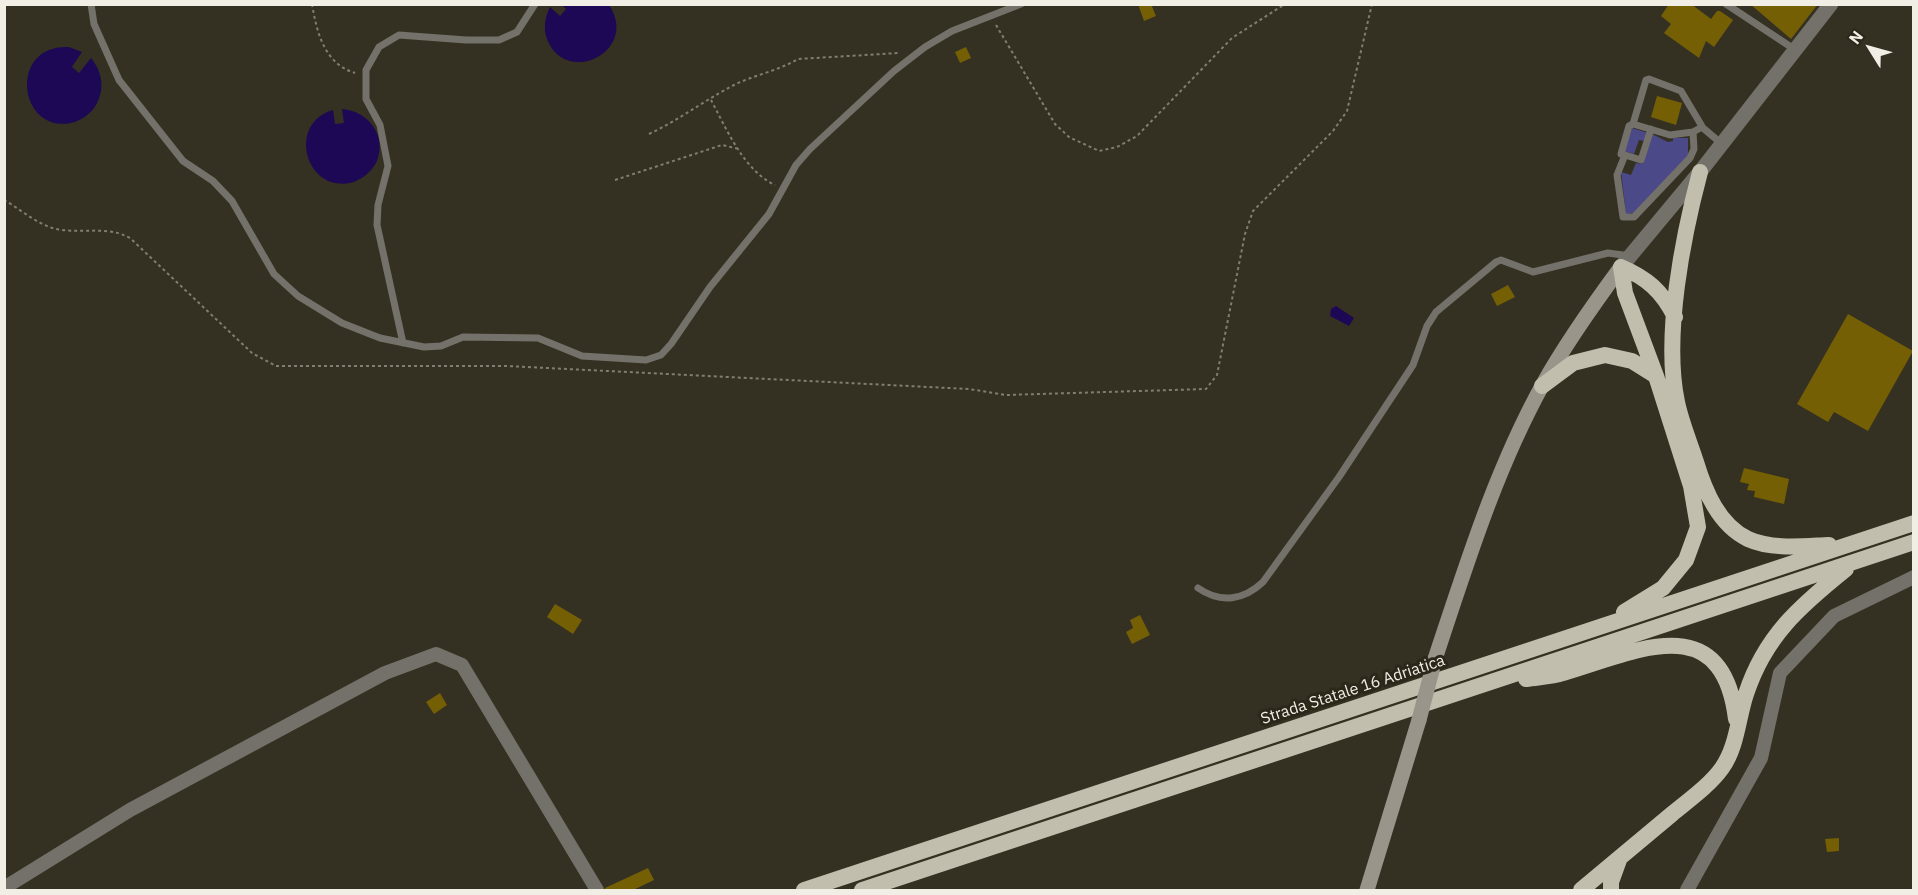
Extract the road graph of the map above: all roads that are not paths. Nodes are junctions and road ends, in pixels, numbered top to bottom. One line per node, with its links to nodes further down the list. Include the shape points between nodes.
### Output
1 (91, 4): 16 (lane, via 94,24 119,80 183,161 213,181 232,201 274,273 298,296 342,323)
2 (535, 4): 16 (lane, via 517,32 499,40 399,35 379,47 366,74 366,99 380,125 388,166 377,225)
3 (1021, 4): 16 (lane, via 952,31 925,47 810,149 796,165 769,214 661,355 646,360 582,356 538,338 463,337 441,346)
4 (1726, 4): 6 (lane)
5 (1831, 4): 6 (street)
6 (1796, 51): 11 (street)
7 (1633, 124): 8 (lane, via 1649,79 1681,92); 9 (lane); 12 (lane, via 1621,154)
8 (1702, 127): 10 (lane); 11 (lane)
9 (1651, 129): 10 (lane, via 1670,135); 12 (lane, via 1641,160)
10 (1693, 132): 12 (lane, via 1690,158 1629,219 1620,211 1617,175)
11 (1722, 144): 13 (street)
12 (1625, 155)
13 (1700, 172): 14 (street); 15 (highway, via 1683,235)
14 (1625, 262): 15 (highway, via 1664,296); 17 (highway, via 1625,293); 18 (main road, via 1580,322); 24 (lane, via 1608,253 1533,272 1496,262 1436,312 1426,326 1413,365 1263,582 1250,594 1231,599 1206,594)
15 (1675, 317): 21 (highway, via 1673,365 1677,401 1702,483 1723,521 1749,539 1779,546)
16 (403, 343)
17 (1656, 376): 18 (highway, via 1632,361 1605,355 1573,363); 25 (highway, via 1691,486 1698,527 1686,560 1663,588)
18 (1542, 386): 34 (main road, bridge, via 1475,536)
19 (1914, 523): 21 (highway, Strada Statale 16 Adriatica)
20 (1914, 542): 22 (highway)
21 (1848, 545): 25 (highway, Strada Statale 16 Adriatica)
22 (1857, 561): 26 (highway); 27 (highway, via 1800,606 1773,638 1753,673)
23 (1914, 577): 36 (street, via 1834,616 1780,673 1761,758)
24 (1198, 588)
25 (1603, 626): 32 (highway, Strada Statale 16 Adriatica)
26 (1490, 683): 27 (highway, via 1560,674 1648,646 1683,645 1708,657 1723,674 1733,696); 33 (highway)
27 (1736, 723): 28 (highway, via 1733,746 1722,768)
28 (1620, 857): 30 (highway); 35 (highway)
29 (4, 888): 31 (street, via 140,804 385,673 436,654 462,665)
30 (1582, 890)
31 (597, 891)
32 (804, 891)
33 (862, 891)
34 (1367, 891)
35 (1611, 891)
36 (1687, 891)

